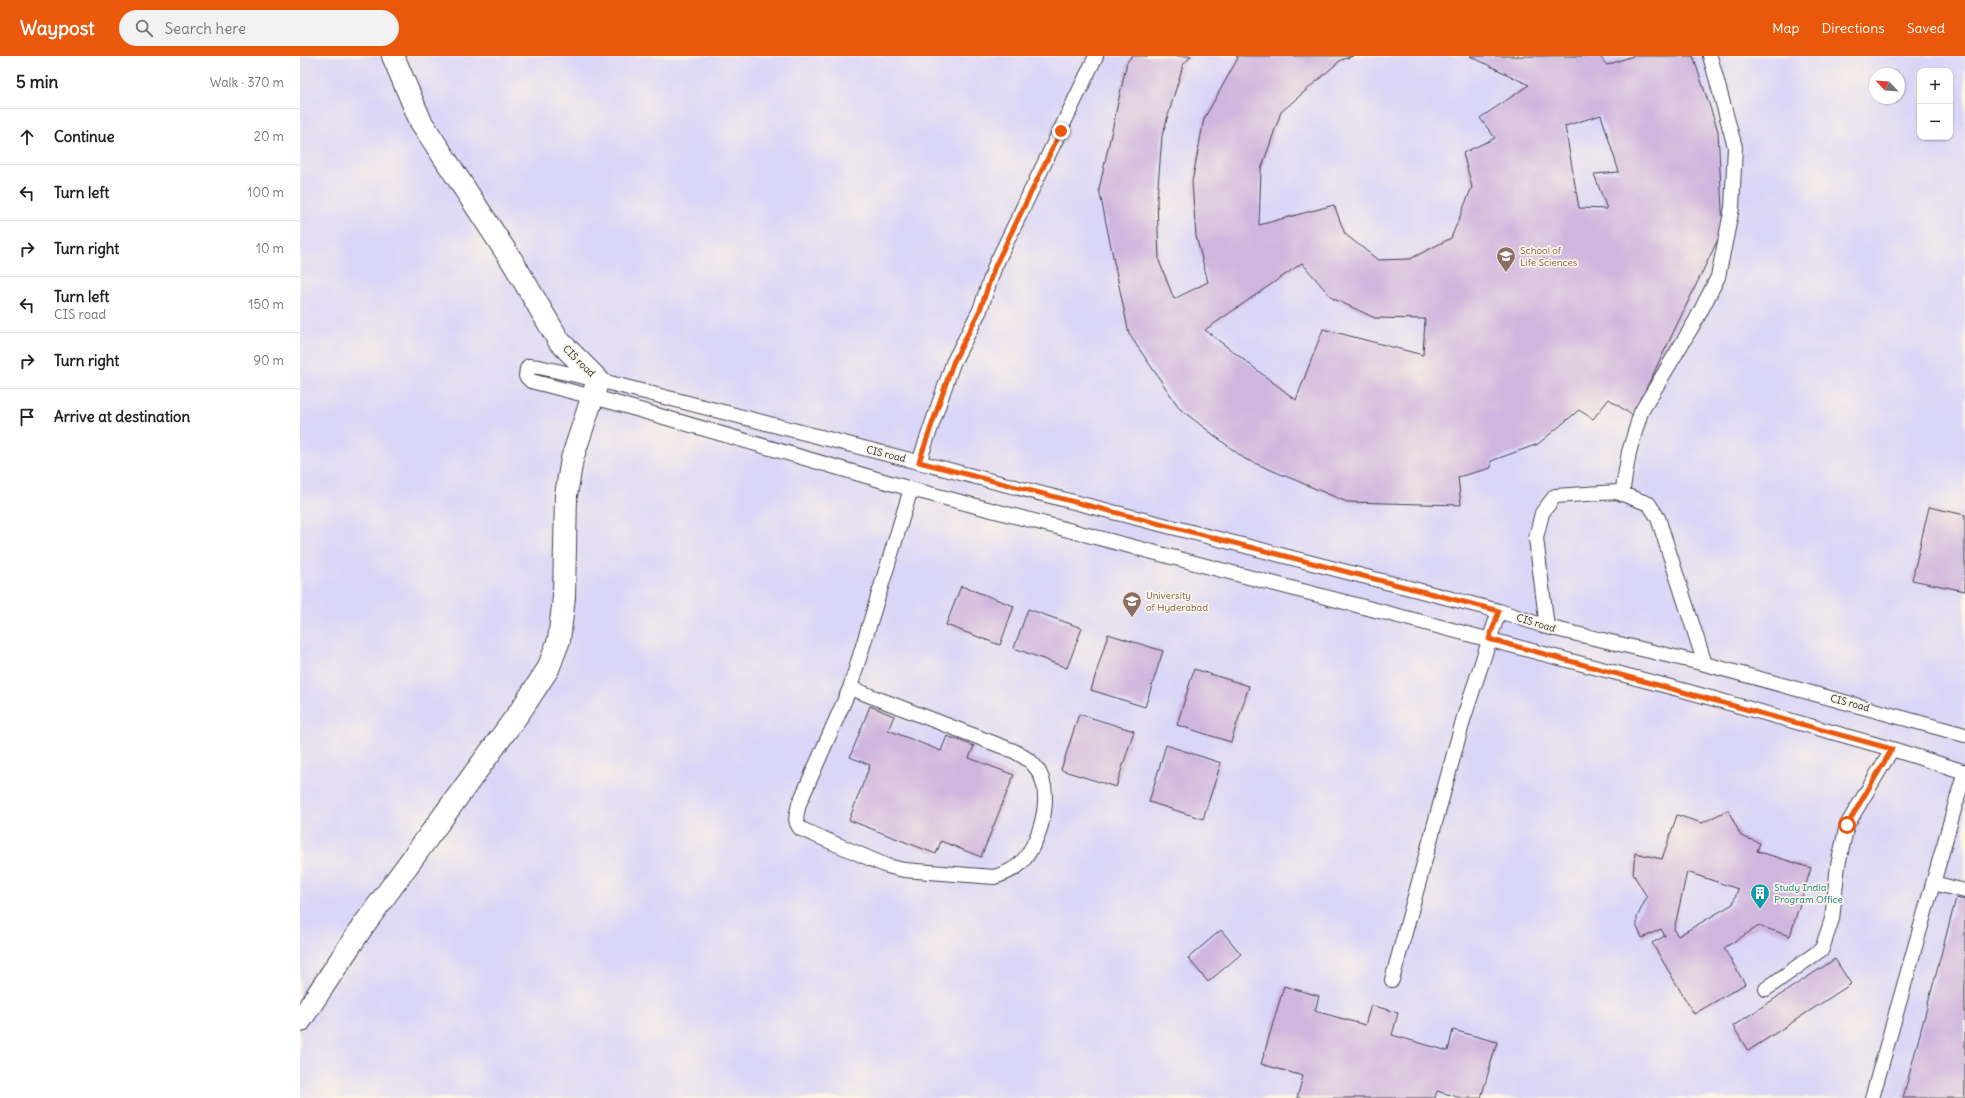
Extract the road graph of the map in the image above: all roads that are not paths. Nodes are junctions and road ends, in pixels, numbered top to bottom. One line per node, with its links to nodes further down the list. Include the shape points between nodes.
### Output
1 (393, 56): 4 (street, CIS road, via 421,122 514,264 558,341)
2 (1096, 56): 5 (lane, via 995,266 980,310 953,363)
3 (1710, 56): 7 (lane, via 1735,147 1732,208 1718,277 1696,320 1641,412 1629,452)
4 (596, 388): 5 (lane, CIS road); 6 (lane); 20 (street, via 572,459 566,495 563,604 559,640 548,669 516,717 362,926)
5 (919, 462): 8 (lane, CIS road)
6 (911, 489): 10 (lane); 12 (lane)
7 (1622, 494): 9 (lane, via 1616,492 1555,496 1542,513 1536,538); 11 (lane, via 1649,504 1658,518)
8 (1499, 611): 9 (lane, CIS road); 10 (lane)
9 (1547, 627): 11 (lane, CIS road)
10 (1489, 639): 14 (lane); 18 (lane, via 1464,717)
11 (1705, 664): 13 (lane, CIS road)
12 (850, 688): 12 (lane, via 799,804 796,818 801,829 887,866 904,870 994,877 1008,873 1021,862 1031,848 1043,822 1046,803 1043,781 1033,764 1014,751)
13 (1965, 735)
14 (1892, 749): 15 (lane); 19 (lane, via 1847,825 1838,865 1832,919 1822,949)
15 (1965, 772): 16 (lane)
16 (1933, 883): 17 (lane); 21 (lane)
17 (1965, 891)
18 (1392, 980)
19 (1766, 989)
20 (300, 1022)
21 (1872, 1098)

